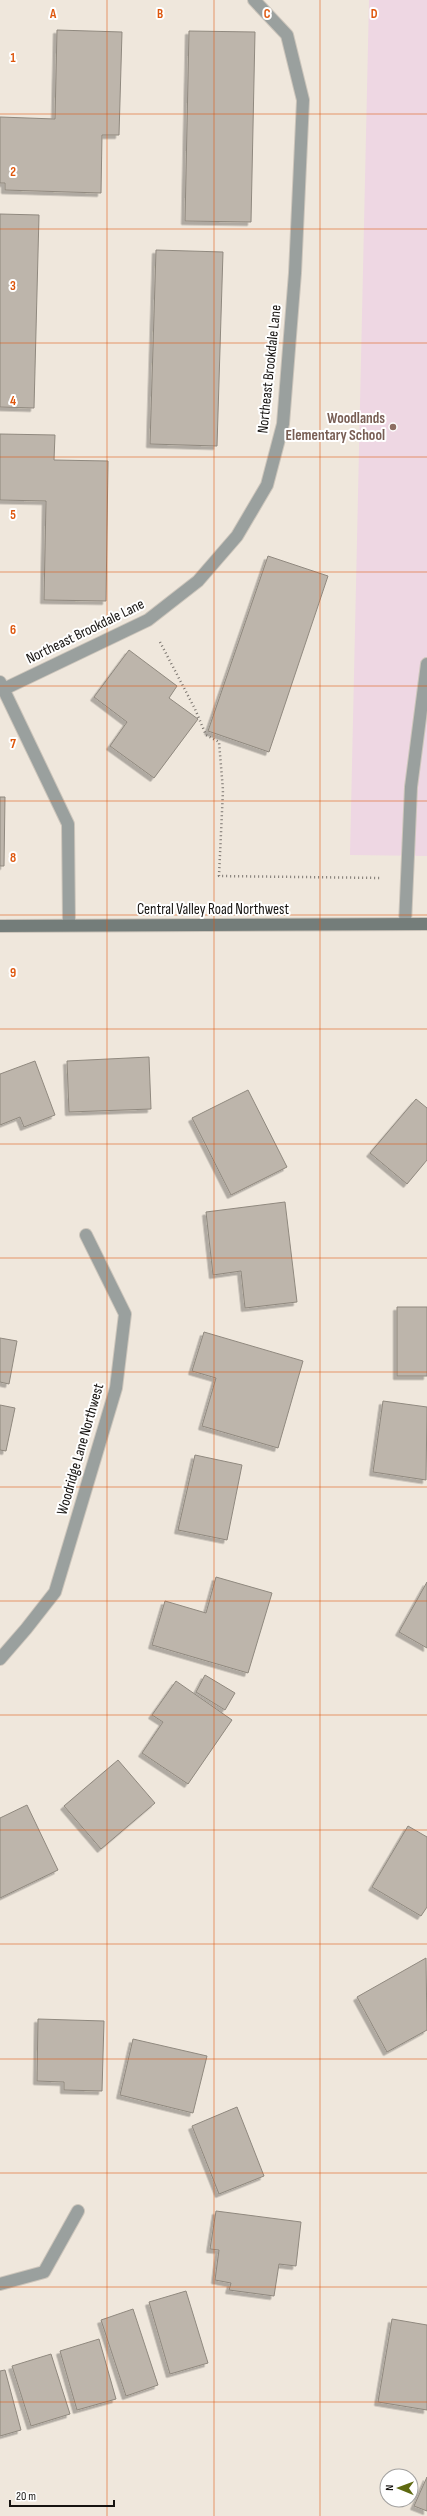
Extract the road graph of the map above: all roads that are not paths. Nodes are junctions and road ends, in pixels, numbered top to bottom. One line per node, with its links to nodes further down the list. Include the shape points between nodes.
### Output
1 (254, 0): 3 (street, Northeast Brookdale Lane, via 287,35 303,100 295,273 283,424 266,485 237,536 198,581 148,620)
2 (427, 664): 4 (street, via 411,787)
3 (2, 685): 6 (street, Northeast Brookdale Lane, via 68,824)
4 (405, 924): 5 (main road, Central Valley Road Northwest); 6 (main road, Central Valley Road Northwest)
5 (427, 924)
6 (69, 925): 7 (main road, Central Valley Road Northwest)
7 (0, 926)
8 (86, 1235): 9 (street, Woodridge Lane Northwest, via 125,1314 116,1388 55,1592)
9 (0, 1658)
10 (78, 2211): 11 (street, via 44,2272)
11 (0, 2284)

